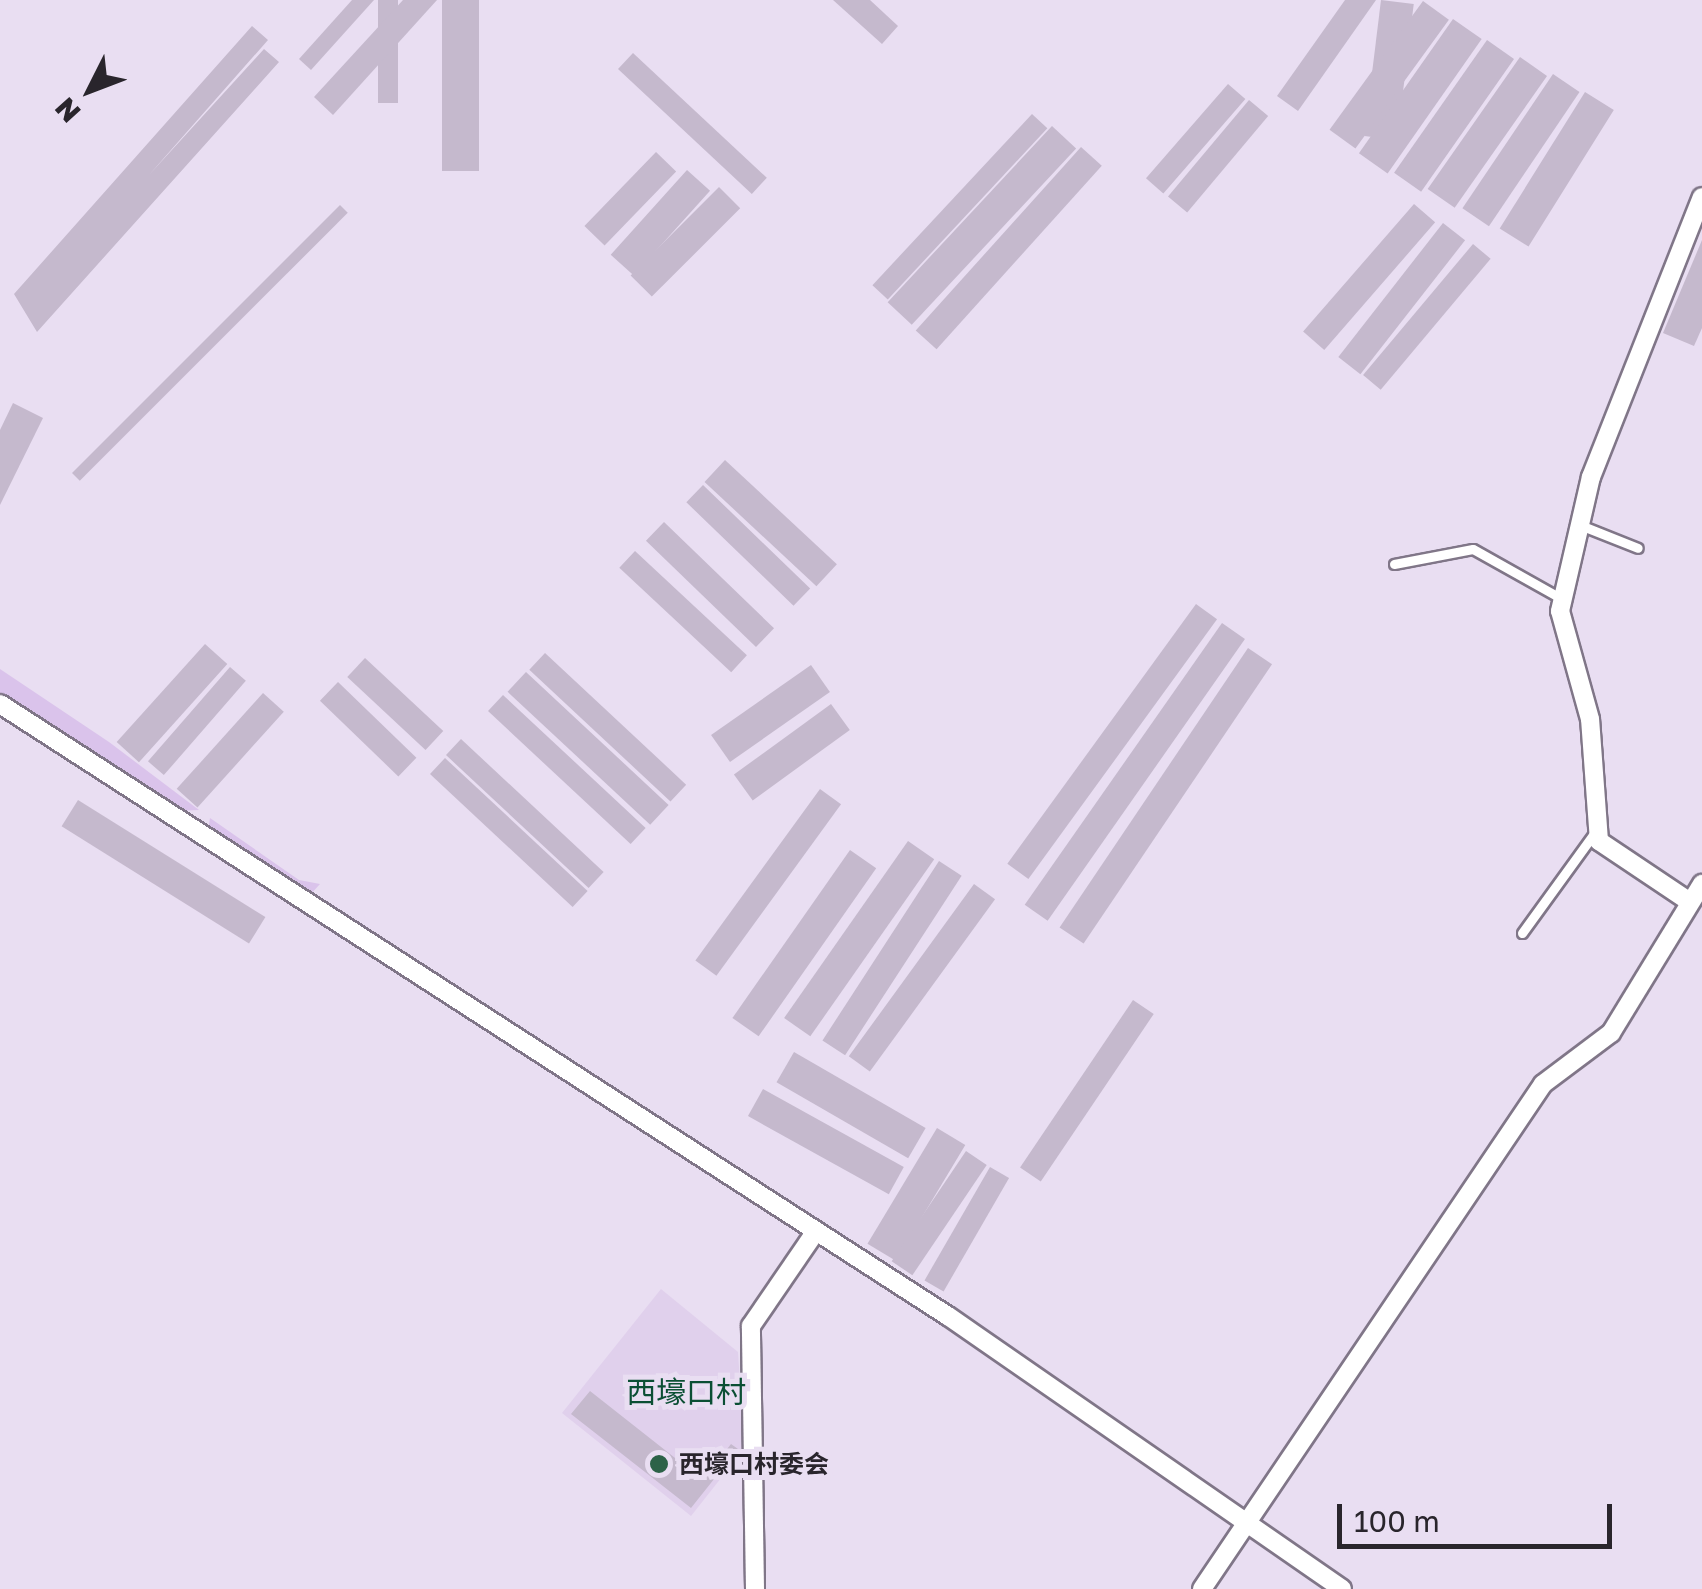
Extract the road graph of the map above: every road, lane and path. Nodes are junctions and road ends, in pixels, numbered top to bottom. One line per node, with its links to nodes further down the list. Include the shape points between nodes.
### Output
1 (1702, 197): 2 (street)
2 (1578, 524): 3 (lane); 5 (street)
3 (1638, 548)
4 (1394, 564): 5 (lane, via 1474,549)
5 (1562, 599): 7 (street, via 1566,652 1590,719)
6 (0, 704): 11 (street)
7 (1596, 832): 9 (street, via 1604,847); 10 (lane)
8 (1702, 884): 9 (street)
9 (1687, 900): 12 (street, via 1620,1020 1543,1084)
10 (1522, 933)
11 (816, 1230): 12 (street); 13 (street, via 751,1326)
12 (1250, 1525): 14 (street); 15 (street)
13 (755, 1589)
14 (1202, 1589)
15 (1342, 1589)

